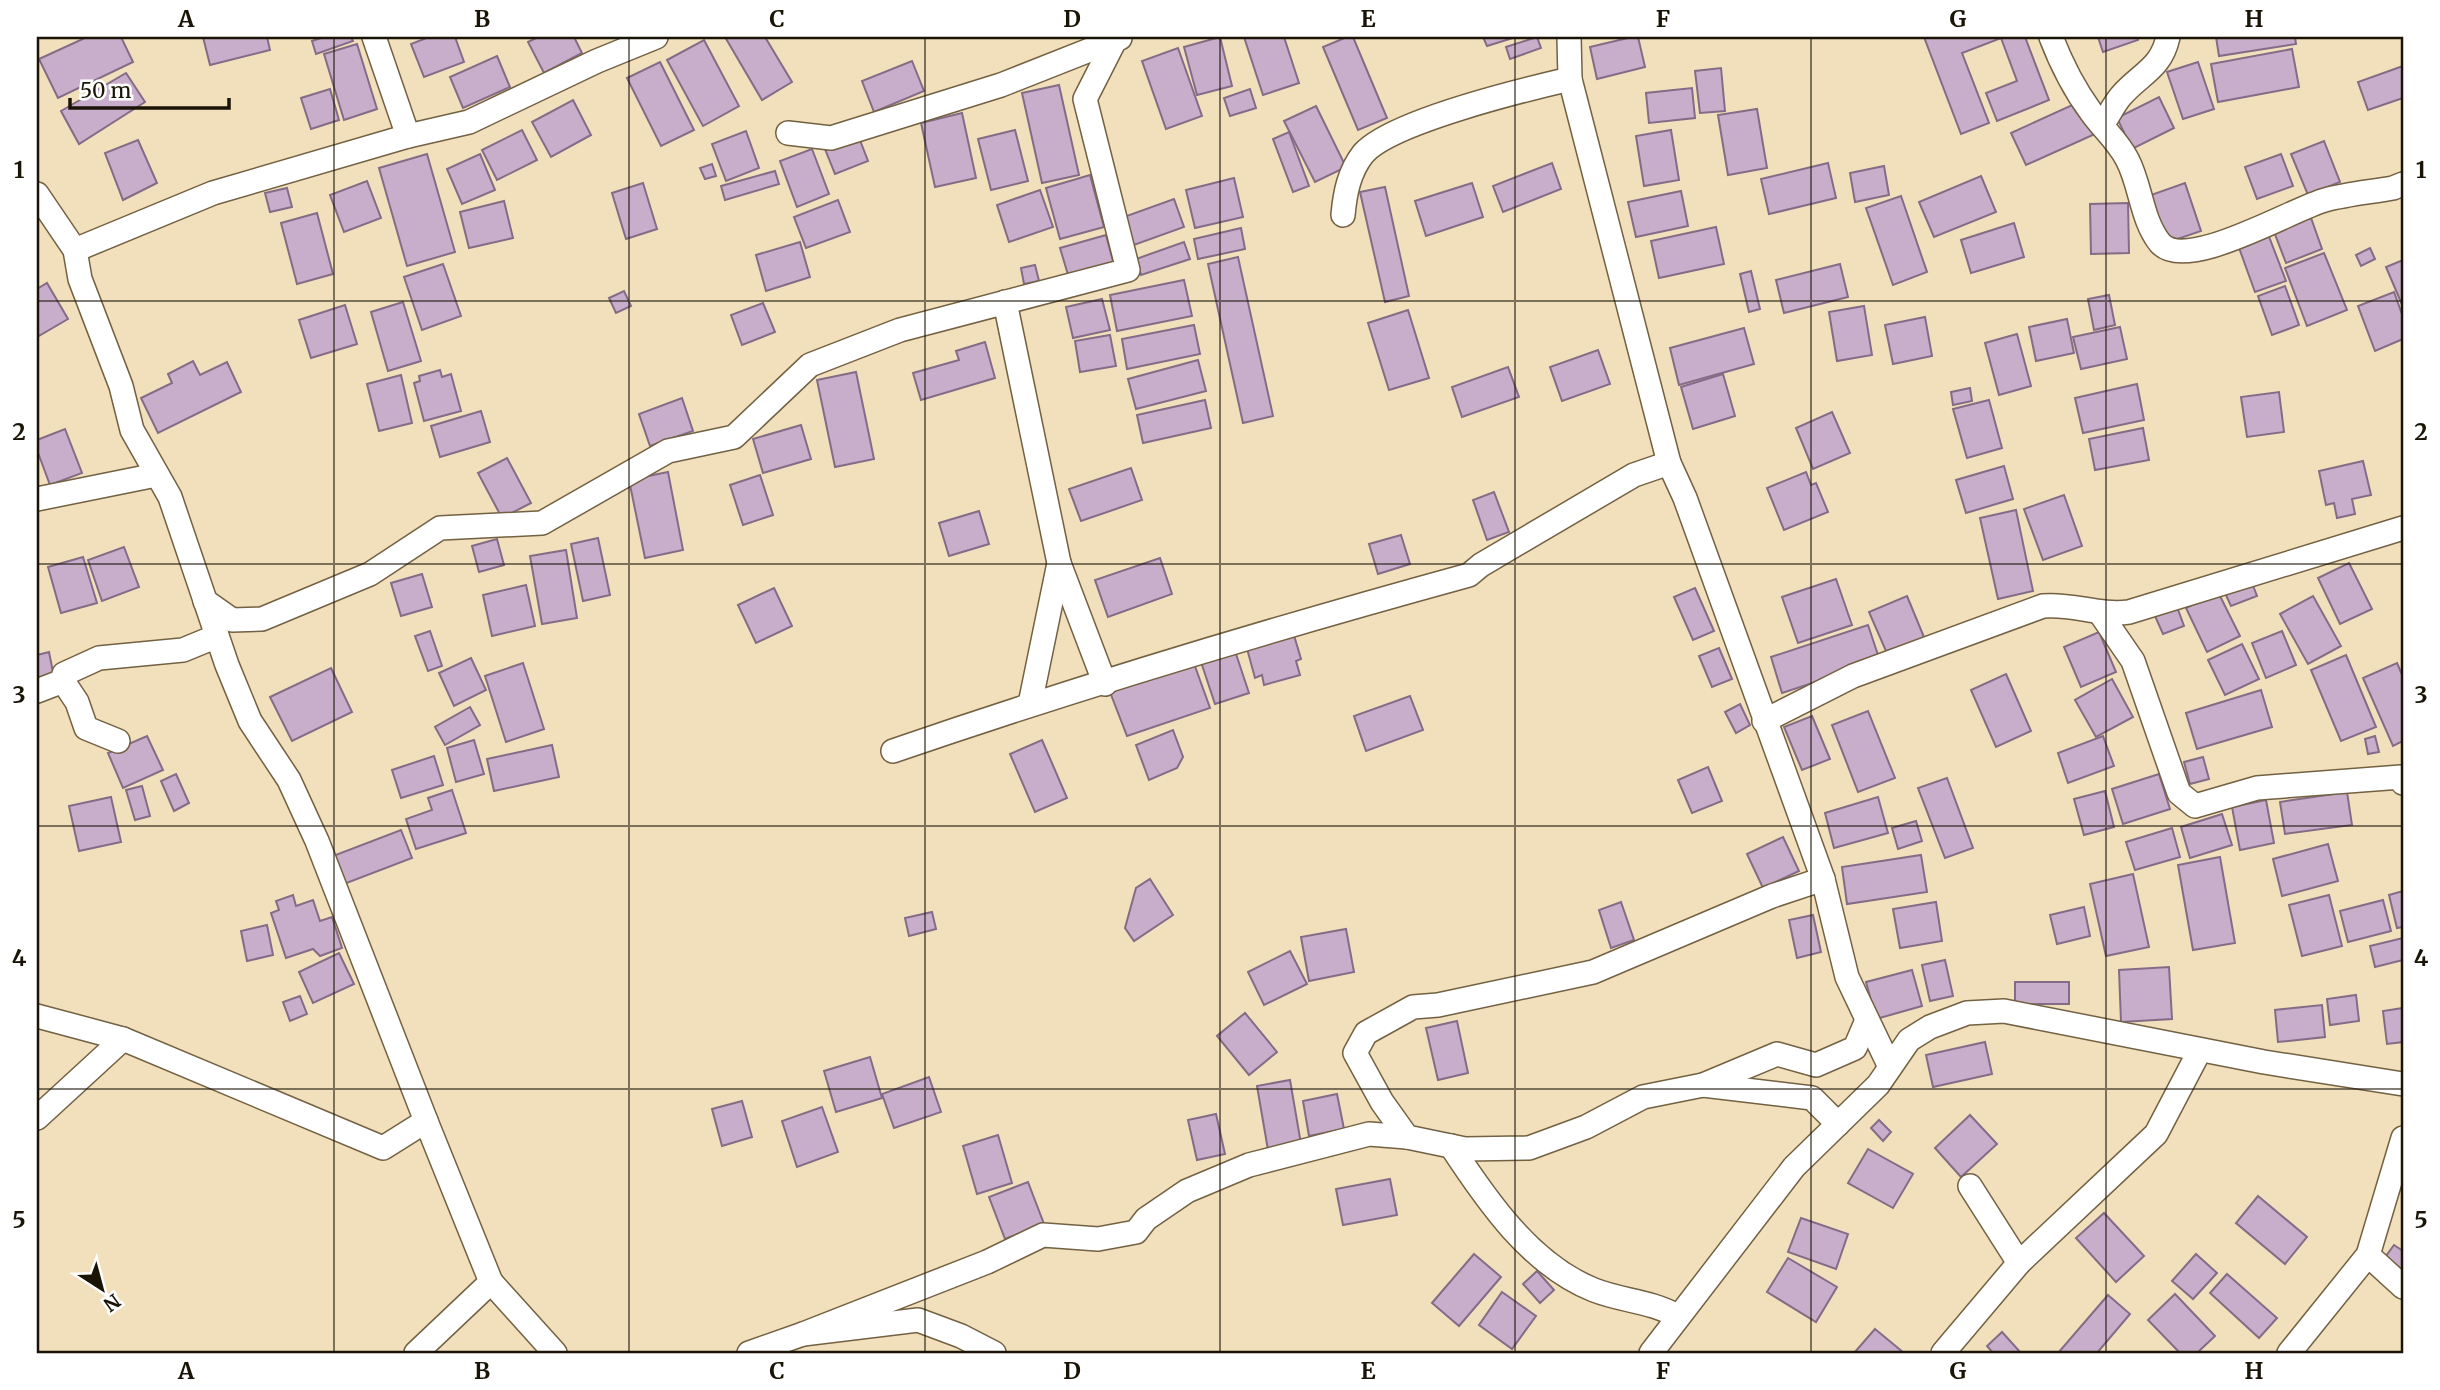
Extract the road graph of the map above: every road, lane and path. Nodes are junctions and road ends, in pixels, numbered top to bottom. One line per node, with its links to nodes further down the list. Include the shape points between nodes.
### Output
1 (373, 37): 10 (street)
2 (656, 37): 10 (street, via 469,122)
3 (1569, 37): 7 (street)
4 (2051, 37): 8 (street, via 2063,68)
5 (2168, 37): 8 (street, via 2164,54 2122,96)
6 (1119, 38): 9 (street, via 1001,85 831,138); 15 (street, via 1085,99 1128,270)
7 (1570, 79): 13 (street, via 1408,127 1377,142 1363,154 1350,176); 16 (street)
8 (2103, 124): 11 (street, via 2132,169 2148,223 2162,245 2175,251 2200,251 2324,200)
9 (788, 133)
10 (408, 136): 14 (street, via 214,193)
11 (2403, 184)
12 (37, 194): 14 (street)
13 (1343, 215)
14 (75, 250): 17 (street, via 80,279 121,386 132,430)
15 (1005, 302): 20 (street); 21 (street, via 900,330 810,365 734,437 668,451 542,523 440,528 370,574 262,619 232,620)
16 (1669, 463): 25 (street, via 1633,475 1469,575 1302,621); 28 (street)
17 (156, 475): 18 (street); 21 (street, via 170,497)
18 (37, 499)
19 (2403, 528): 22 (street, via 2129,612)
20 (1059, 562): 25 (street); 27 (street)
21 (205, 601): 23 (street)
22 (2099, 613): 28 (street, via 2043,606 1853,676); 31 (street, via 2133,661 2179,793 2195,806 2257,788 2401,777)
23 (217, 636): 24 (street, via 183,650 99,658 64,674); 41 (street, via 250,720 289,780 317,841)
24 (63, 681): 26 (street); 29 (street, via 86,728)
25 (1105, 684): 27 (street)
26 (37, 691)
27 (1030, 704): 30 (street)
28 (1764, 721): 32 (street)
29 (118, 741)
30 (892, 751)
31 (2403, 783)
32 (1823, 879): 34 (street, via 1847,977); 43 (street, via 1593,972 1413,1007 1366,1033 1355,1053)
33 (37, 1016): 35 (street)
34 (1867, 1020): 37 (street); 39 (street, via 1855,1048 1833,1059 1816,1065 1777,1054)
35 (123, 1039): 40 (street); 41 (street, via 383,1148)
36 (2200, 1050): 37 (street, via 2004,1011 1967,1013 1909,1040); 38 (street); 48 (street, via 2156,1134)
37 (1890, 1068): 42 (street)
38 (2403, 1084)
39 (1703, 1085): 42 (street, via 1812,1098); 45 (street, via 1643,1097 1586,1127 1529,1147)
40 (37, 1118)
41 (426, 1121): 49 (street)
42 (1838, 1124): 51 (street, via 1794,1167)
43 (1407, 1137): 45 (street); 52 (street, via 1368,1134 1249,1165 1187,1191 1146,1219 1136,1232 1098,1239 1043,1235 987,1262)
44 (2403, 1138): 47 (street)
45 (1451, 1146): 51 (street, via 1490,1206 1556,1269 1595,1291 1659,1306)
46 (1970, 1186): 48 (street)
47 (2368, 1255): 50 (street); 59 (street)
48 (2019, 1263): 58 (street)
49 (491, 1282): 53 (street); 54 (street)
50 (2403, 1287)
51 (1677, 1316): 57 (street)
52 (803, 1334): 55 (street); 56 (street, via 918,1320)
53 (416, 1353)
54 (555, 1353)
55 (748, 1353)
56 (994, 1353)
57 (1651, 1353)
58 (1943, 1353)
59 (2289, 1353)

